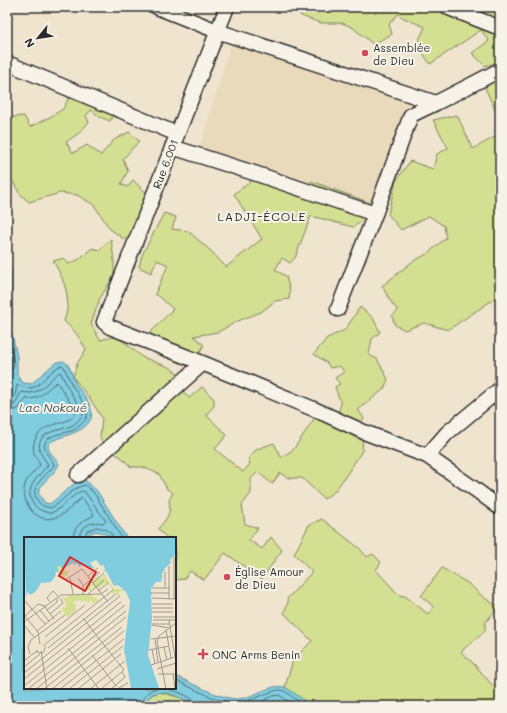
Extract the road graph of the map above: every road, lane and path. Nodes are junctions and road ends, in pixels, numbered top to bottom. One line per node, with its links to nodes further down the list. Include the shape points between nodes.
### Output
1 (157, 7): 5 (street)
2 (227, 7): 5 (street, Rue 6.001)
3 (449, 8): 4 (street)
4 (500, 28)
5 (217, 31): 8 (street); 9 (street, Rue 6.001)
6 (7, 63): 9 (street)
7 (500, 70): 8 (street)
8 (436, 104): 11 (street, via 411,115)
9 (177, 134): 10 (street, Rue 6.001)
10 (172, 147): 11 (street); 13 (street, Rue 6.001, via 104,322 110,328)
11 (375, 214): 12 (street)
12 (338, 309)
13 (202, 364): 15 (street); 16 (street)
14 (500, 389): 15 (street, via 447,433)
15 (427, 456): 17 (street)
16 (78, 475)
17 (500, 508)

